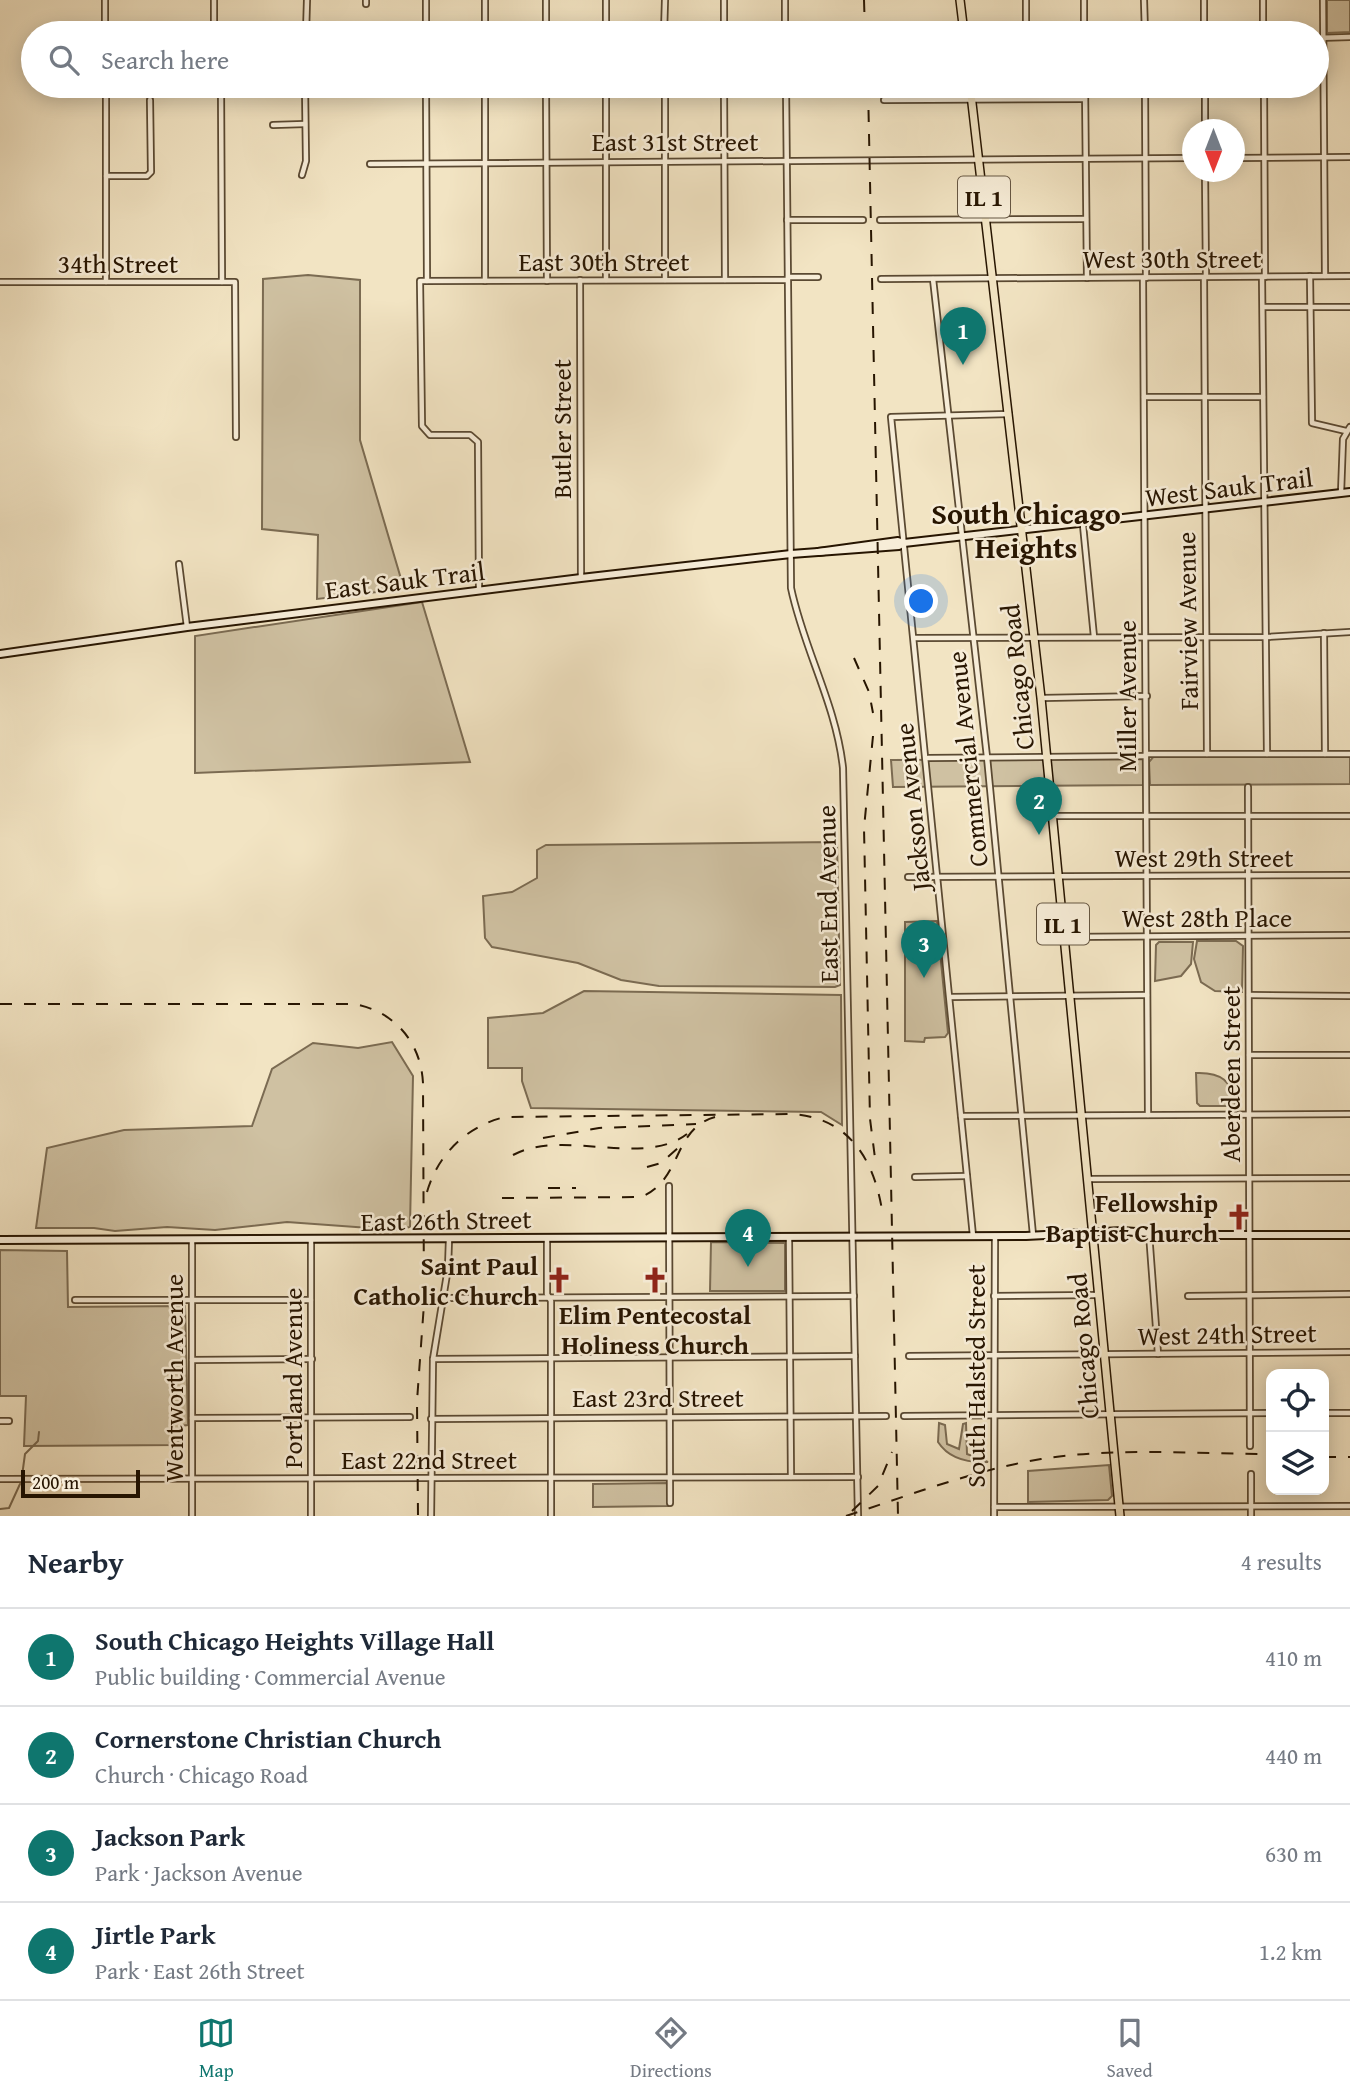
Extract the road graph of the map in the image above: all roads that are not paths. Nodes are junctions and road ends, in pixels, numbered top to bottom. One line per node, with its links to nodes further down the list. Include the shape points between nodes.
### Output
1 (105, 0): 18 (street)
2 (214, 0): 19 (street)
3 (307, 0): 20 (street)
4 (426, 0): 21 (street)
5 (485, 0): 22 (street)
6 (546, 0): 23 (street)
7 (606, 0): 24 (street)
8 (665, 0): 25 (street)
9 (724, 0): 26 (street)
10 (785, 0): 27 (street)
11 (960, 0): 28 (main road)
12 (1026, 0): 29 (street)
13 (1084, 0): 30 (street)
14 (1144, 0): 31 (street)
15 (1204, 0): 32 (street)
16 (1263, 0): 33 (street)
17 (1324, 0): 34 (street)
18 (106, 21)
19 (214, 21)
20 (306, 21)
21 (426, 21)
22 (485, 21)
23 (546, 21)
24 (606, 21)
25 (664, 21)
26 (724, 21)
27 (785, 21)
28 (963, 21)
29 (1026, 21)
30 (1084, 21)
31 (1145, 21)
32 (1204, 21)
33 (1263, 21)
34 (1324, 21)
35 (1329, 37): 36 (street)
36 (1350, 37)
37 (106, 98): 75 (street)
38 (221, 98): 103 (street)
39 (305, 98): 56 (street)
40 (426, 98): 72 (street)
41 (485, 98): 69 (street)
42 (546, 98): 70 (street)
43 (606, 98): 71 (street)
44 (665, 98): 66 (street)
45 (724, 98): 67 (street)
46 (786, 98): 64 (street, East End Avenue)
47 (1145, 98): 60 (street, Miller Avenue)
48 (1205, 98): 55 (street)
49 (1264, 98): 63 (street)
50 (1324, 98): 58 (street)
51 (972, 99): 52 (street); 54 (street); 68 (main road, Chicago Road / IL 1)
52 (1085, 99): 65 (street)
53 (150, 100): 75 (street, via 151,172 147,176)
54 (884, 100)
55 (1205, 119)
56 (305, 124): 57 (street); 74 (street)
57 (273, 125)
58 (1324, 157): 59 (street); 63 (street); 83 (street)
59 (1350, 157)
60 (1146, 158): 61 (street, East 31st Street); 65 (street, East 31st Street); 89 (street, Miller Avenue)
61 (1182, 158)
62 (1245, 158): 63 (street)
63 (1265, 158): 87 (street)
64 (786, 159): 67 (street, East 31st Street); 68 (street, East 31st Street); 79 (street, East End Avenue)
65 (1086, 159): 68 (street, East 31st Street); 78 (street)
66 (665, 160): 67 (street, East 31st Street); 71 (street, East 31st Street); 96 (street)
67 (724, 160): 97 (street)
68 (980, 160): 77 (main road, Chicago Road / IL 1)
69 (485, 161): 70 (street, East 31st Street); 72 (street, East 31st Street); 99 (street)
70 (547, 161): 71 (street, East 31st Street); 100 (street)
71 (606, 161): 95 (street)
72 (426, 162): 73 (street, East 31st Street); 98 (street)
73 (370, 164)
74 (302, 175)
75 (106, 176): 102 (street)
76 (1205, 182): 86 (street, Fairview Avenue)
77 (987, 219): 78 (street); 81 (street); 93 (main road, Chicago Road / IL 1)
78 (1086, 219): 88 (street)
79 (787, 220): 80 (street); 90 (street, East End Avenue)
80 (863, 220)
81 (880, 220)
82 (1310, 276): 83 (street, West 30th Street); 87 (street, West 30th Street); 105 (street)
83 (1325, 276): 84 (street, West 30th Street)
84 (1350, 276)
85 (818, 277): 90 (street, East 30th Street)
86 (1205, 277): 87 (street, West 30th Street); 89 (street, West 30th Street); 108 (street, Fairview Avenue)
87 (1264, 277): 104 (street)
88 (1087, 278): 89 (street, West 30th Street); 93 (street, West 30th Street)
89 (1144, 278): 107 (street, Miller Avenue)
90 (788, 279): 97 (street, East 30th Street); 124 (street, East End Avenue)
91 (880, 279): 92 (street)
92 (933, 279): 93 (street); 111 (street, Commercial Avenue)
93 (993, 279): 110 (main road, Chicago Road / IL 1)
94 (580, 280): 95 (street, East 30th Street); 100 (street, East 30th Street); 126 (street, Butler Street)
95 (606, 280): 96 (street, East 30th Street)
96 (665, 280): 97 (street, East 30th Street)
97 (725, 280)
98 (427, 281): 99 (street, East 30th Street); 127 (street, East 30th Street, via 420,281 422,426 430,435 470,435 478,442)
99 (485, 281): 100 (street, East 30th Street)
100 (547, 281)
101 (0, 282): 102 (street, 34th Street)
102 (106, 282): 103 (street, 34th Street)
103 (222, 282): 113 (street, 34th Street, via 235,282)
104 (1263, 307): 105 (street); 109 (street)
105 (1311, 307): 106 (street); 112 (street, via 1312,423)
106 (1350, 307)
107 (1144, 397): 108 (street); 118 (street, Miller Avenue)
108 (1204, 397): 109 (street); 117 (street, Fairview Avenue)
109 (1263, 397): 116 (street)
110 (1010, 414): 111 (street); 120 (main road, Chicago Road / IL 1)
111 (950, 415): 121 (street, Commercial Avenue); 122 (street, Jackson Avenue, via 891,417)
112 (1348, 429): 115 (street, via 1341,449)
113 (236, 436)
114 (1350, 492): 115 (main road, West Sauk Trail)
115 (1341, 493): 116 (main road, West Sauk Trail)
116 (1265, 503): 117 (main road, West Sauk Trail); 133 (street)
117 (1205, 509): 118 (main road, West Sauk Trail); 132 (street, Fairview Avenue)
118 (1144, 516): 119 (main road, West Sauk Trail); 131 (street, Miller Avenue)
119 (1083, 524): 120 (main road, West Sauk Trail); 137 (street)
120 (1021, 532): 121 (main road, West Sauk Trail); 136 (main road, Chicago Road / IL 1)
121 (962, 538): 122 (main road, West Sauk Trail); 135 (street, Commercial Avenue)
122 (904, 543): 123 (main road, West Sauk Trail); 134 (street, Jackson Avenue)
123 (877, 546): 124 (main road, East Sauk Trail)
124 (791, 554): 126 (main road, East Sauk Trail); 193 (street, East End Avenue, via 797,620 830,703 843,768)
125 (179, 564): 128 (street)
126 (581, 578): 127 (main road, East Sauk Trail)
127 (479, 590): 128 (main road, East Sauk Trail)
128 (187, 627): 138 (main road, East Sauk Trail)
129 (1350, 632): 130 (street)
130 (1324, 633): 133 (street); 143 (street)
131 (1145, 637): 132 (street); 137 (street); 139 (street, Miller Avenue)
132 (1206, 637): 133 (street); 141 (street, Fairview Avenue)
133 (1267, 637): 142 (street)
134 (914, 638): 135 (street); 148 (street, Jackson Avenue)
135 (974, 638): 136 (street); 147 (street, Commercial Avenue)
136 (1034, 638): 137 (street); 140 (main road, Chicago Road / IL 1)
137 (1094, 638)
138 (0, 654)
139 (1147, 696): 140 (street); 145 (street, Miller Avenue)
140 (1041, 698): 146 (main road, Chicago Road / IL 1)
141 (1207, 754): 142 (street); 145 (street)
142 (1267, 754): 143 (street)
143 (1325, 754): 144 (street)
144 (1350, 754)
145 (1146, 755): 146 (street); 150 (street, Miller Avenue)
146 (1047, 756): 147 (street); 151 (main road, Chicago Road / IL 1)
147 (987, 757): 148 (street); 159 (street, Commercial Avenue)
148 (928, 758): 160 (street, Jackson Avenue)
149 (1248, 787): 152 (street, Aberdeen Street)
150 (1146, 815): 151 (street); 152 (street); 156 (street, Miller Avenue)
151 (1052, 816): 155 (main road, Chicago Road / IL 1)
152 (1248, 816): 153 (street); 157 (street, Aberdeen Street)
153 (1350, 816)
154 (1350, 875): 157 (street, West 29th Street)
155 (1058, 876): 156 (street, West 29th Street); 159 (street, West 29th Street); 164 (main road, Chicago Road / IL 1)
156 (1147, 876): 157 (street, West 29th Street); 161 (street, Miller Avenue)
157 (1249, 876): 162 (street, Aberdeen Street)
158 (908, 877): 160 (street, West 29th Street)
159 (998, 877): 160 (street, West 29th Street); 169 (street, Commercial Avenue)
160 (939, 878): 170 (street, Jackson Avenue)
161 (1147, 936): 162 (street, West 28th Place); 164 (street, West 28th Place); 165 (street, Miller Avenue)
162 (1249, 936): 163 (street, West 28th Place); 166 (street, Aberdeen Street)
163 (1350, 936)
164 (1064, 937): 167 (main road, Chicago Road / IL 1)
165 (1147, 995): 167 (street); 175 (street, Miller Avenue)
166 (1249, 995): 168 (street); 171 (street, Aberdeen Street)
167 (1070, 996): 169 (street); 174 (main road, Chicago Road / IL 1)
168 (1350, 996)
169 (1010, 997): 170 (street); 178 (street, Commercial Avenue)
170 (950, 998): 177 (street, Jackson Avenue)
171 (1249, 1055): 172 (street); 176 (street, Aberdeen Street)
172 (1350, 1055)
173 (1350, 1114): 176 (street)
174 (1081, 1115): 175 (street); 178 (street); 183 (main road, Chicago Road / IL 1)
175 (1148, 1115): 176 (street)
176 (1249, 1115): 182 (street, Aberdeen Street)
177 (961, 1116): 178 (street); 179 (street, Jackson Avenue)
178 (1022, 1116): 191 (street, Commercial Avenue)
179 (967, 1176): 180 (street); 189 (street, Jackson Avenue)
180 (915, 1177)
181 (1350, 1178): 182 (street)
182 (1249, 1179): 183 (street); 188 (street, Aberdeen Street)
183 (1088, 1180): 185 (main road, Chicago Road / IL 1)
184 (669, 1186): 195 (street)
185 (1093, 1232): 186 (main road, East 26th Street); 191 (main road, East 26th Street); 201 (main road, Chicago Road / IL 1)
186 (1149, 1233): 188 (main road, East 26th Street); 215 (street)
187 (1350, 1234): 188 (main road, East 26th Street)
188 (1250, 1235): 202 (street, Aberdeen Street)
189 (973, 1236): 190 (main road, East 26th Street); 193 (main road, East 26th Street)
190 (995, 1236): 191 (main road, East 26th Street); 205 (street, South Halsted Street)
191 (1032, 1236)
192 (789, 1237): 193 (main road, East 26th Street); 195 (main road, East 26th Street); 207 (street)
193 (853, 1237): 204 (street, East End Avenue)
194 (547, 1238): 195 (main road, East 26th Street); 196 (main road, East 26th Street); 209 (street)
195 (669, 1238): 203 (street)
196 (449, 1239): 199 (main road, East 26th Street); 208 (street)
197 (0, 1240): 198 (main road, East 26th Street)
198 (192, 1240): 199 (main road, East 26th Street); 211 (street, Wentworth Avenue)
199 (311, 1240): 212 (street, Portland Avenue)
200 (1350, 1294): 202 (street)
201 (1099, 1295): 205 (street); 217 (main road, Chicago Road / IL 1)
202 (1250, 1295): 206 (street); 214 (street, Aberdeen Street)
203 (669, 1296): 207 (street); 209 (street); 222 (street)
204 (854, 1296): 207 (street); 219 (street, East End Avenue)
205 (994, 1296): 216 (street, South Halsted Street)
206 (1188, 1296)
207 (789, 1297): 218 (street)
208 (442, 1298): 209 (street); 224 (street)
209 (549, 1298): 221 (street)
210 (75, 1300): 211 (street)
211 (192, 1300): 212 (street); 225 (street, Wentworth Avenue)
212 (311, 1300): 223 (street, Portland Avenue)
213 (1350, 1352): 214 (street, West 24th Street)
214 (1250, 1353): 215 (street, West 24th Street); 226 (street, Aberdeen Street)
215 (1158, 1354): 217 (street, West 24th Street)
216 (994, 1355): 217 (street, West 24th Street); 220 (street, West 24th Street); 230 (street, South Halsted Street)
217 (1105, 1355): 235 (main road, Chicago Road / IL 1)
218 (790, 1356): 219 (street); 222 (street); 231 (street)
219 (855, 1356): 232 (street, East End Avenue)
220 (909, 1356)
221 (551, 1357): 222 (street); 224 (street); 237 (street)
222 (669, 1357): 238 (street)
223 (312, 1359): 225 (street); 240 (street, Portland Avenue)
224 (433, 1359): 241 (street)
225 (192, 1360): 239 (street, Wentworth Avenue)
226 (1250, 1413): 227 (street); 235 (street); 244 (street, Aberdeen Street)
227 (1266, 1413)
228 (1329, 1413): 229 (street)
229 (1350, 1413)
230 (994, 1415): 234 (street); 235 (street); 257 (street, South Halsted Street)
231 (791, 1416): 232 (street, East 23rd Street); 238 (street, East 23rd Street); 247 (street)
232 (856, 1416): 233 (street, East 23rd Street); 248 (street, East End Avenue)
233 (886, 1416)
234 (904, 1416)
235 (1111, 1416): 255 (main road, Chicago Road / IL 1)
236 (410, 1417): 240 (street)
237 (551, 1417): 238 (street, East 23rd Street); 241 (street, East 23rd Street); 250 (street)
238 (670, 1417): 246 (street)
239 (192, 1418): 240 (street); 252 (street, Wentworth Avenue)
240 (312, 1419): 253 (street, Portland Avenue)
241 (431, 1419): 249 (street)
242 (0, 1421): 243 (street)
243 (9, 1421)
244 (1250, 1446)
245 (1251, 1474): 258 (street)
246 (670, 1477): 247 (street, East 22nd Street); 250 (street, East 22nd Street); 254 (street)
247 (791, 1477): 248 (street, East 22nd Street)
248 (858, 1477): 263 (street, East End Avenue)
249 (432, 1478): 250 (street, East 22nd Street); 253 (street, East 22nd Street); 261 (street)
250 (551, 1478): 262 (street)
251 (0, 1479): 252 (street, East 22nd Street)
252 (192, 1479): 253 (street, East 22nd Street); 259 (street, Wentworth Avenue)
253 (312, 1479): 260 (street, Portland Avenue)
254 (670, 1503)
255 (1119, 1505): 257 (street); 258 (street); 265 (main road, Chicago Road / IL 1)
256 (1350, 1506): 258 (street)
257 (994, 1507): 264 (street, South Halsted Street)
258 (1251, 1507): 266 (street)
259 (192, 1516)
260 (311, 1516)
261 (431, 1516)
262 (551, 1516)
263 (858, 1516)
264 (994, 1516)
265 (1121, 1516)
266 (1251, 1516)

